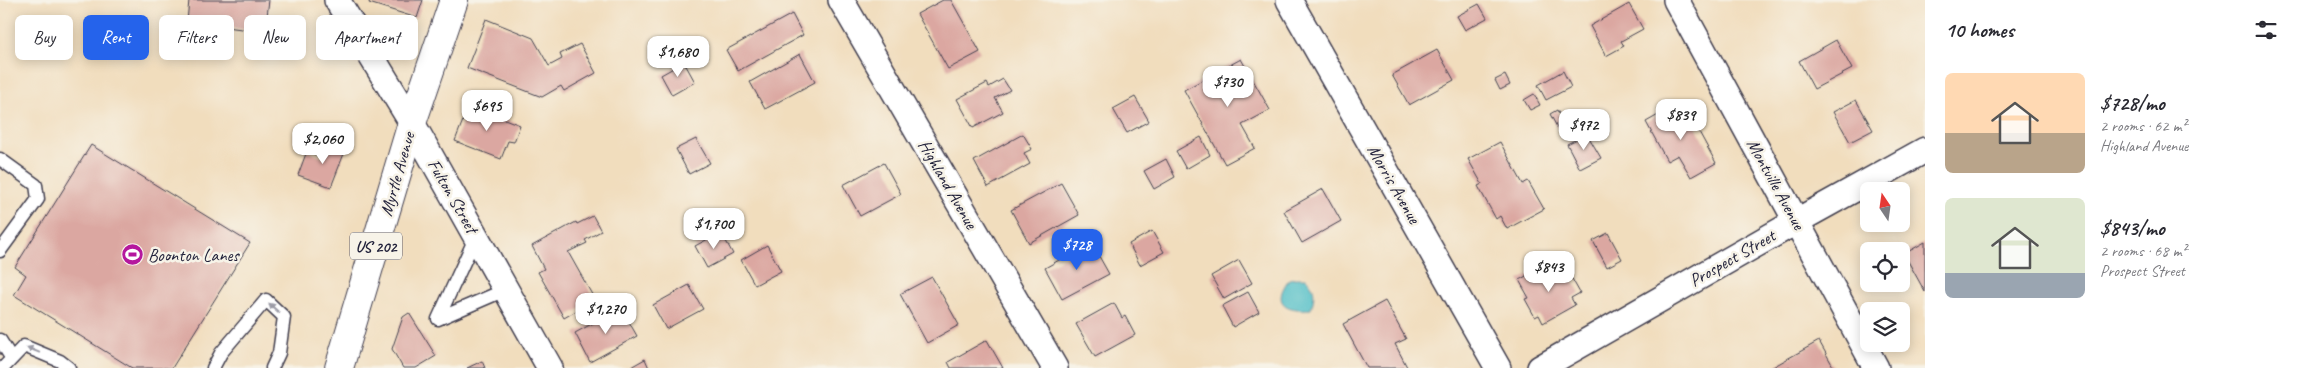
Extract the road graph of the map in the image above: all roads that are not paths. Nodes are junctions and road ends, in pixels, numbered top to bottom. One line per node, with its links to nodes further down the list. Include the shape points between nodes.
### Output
1 (337, 0): 6 (street, Fulton Street)
2 (454, 0): 6 (main road, US 202)
3 (841, 0): 21 (street, Highland Avenue)
4 (1290, 0): 22 (street, Morris Avenue)
5 (1676, 0): 9 (street, Montville Avenue)
6 (412, 123): 10 (street, Fulton Street); 19 (main road, Myrtle Avenue / US 202)
7 (1925, 150): 9 (street, Prospect Street)
8 (0, 159): 11 (lane, via 36,185 38,199)
9 (1797, 221): 23 (street, Prospect Street); 24 (street, Montville Avenue)
10 (476, 236): 12 (street, Fulton Street); 12 (lane, via 438,319)
11 (0, 251)
12 (505, 290): 20 (street, Fulton Street)
13 (0, 340): 14 (lane)
14 (12, 358): 15 (lane); 16 (lane, one-way to 14, via 24,346)
15 (3, 368)
16 (69, 368)
17 (213, 368): 18 (lane, one-way to 17, via 279,353 284,317 266,300 221,353)
18 (272, 368)
19 (338, 368)
20 (550, 368)
21 (1055, 368)
22 (1498, 368)
23 (1540, 368)
24 (1876, 368)

